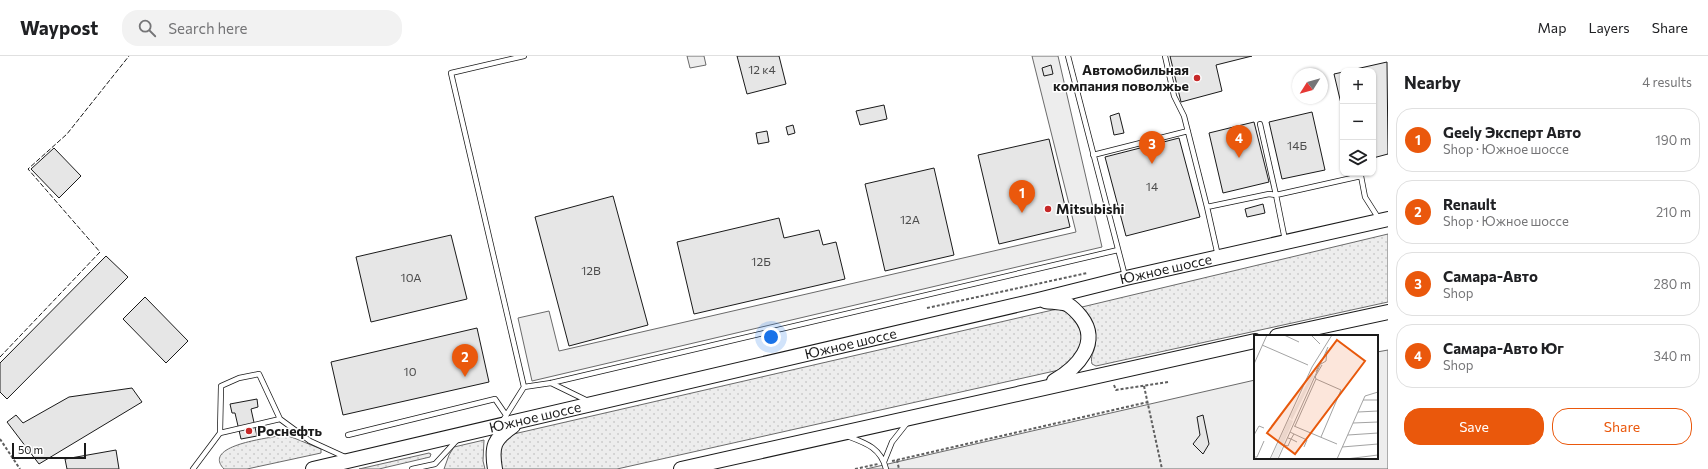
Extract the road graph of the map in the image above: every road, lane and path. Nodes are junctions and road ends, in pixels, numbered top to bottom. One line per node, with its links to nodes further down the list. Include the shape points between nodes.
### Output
1 (524, 56): 24 (lane, via 451,73)
2 (1068, 56): 6 (lane)
3 (1165, 56): 5 (lane, via 1174,96)
4 (1260, 124): 7 (lane)
5 (1188, 131): 6 (lane); 8 (lane)
6 (1093, 155): 11 (lane)
7 (1276, 196): 8 (lane, via 1269,194); 9 (lane, via 1361,176 1365,197); 10 (lane)
8 (1207, 207): 12 (lane)
9 (1384, 220): 10 (main road, Южное шоссе)
10 (1286, 242): 12 (main road, Южное шоссе)
11 (1118, 250): 14 (lane); 21 (lane)
12 (1218, 257): 14 (main road, Южное шоссе)
13 (1087, 273): 16 (path)
14 (1126, 278): 15 (main road, Южное шоссе)
15 (1038, 300): 25 (main road, via 1066,304 1085,322 1088,332 1088,345 1083,356 1063,376); 27 (main road, Южное шоссе)
16 (927, 308)
17 (1388, 312): 18 (main road)
18 (1281, 335)
19 (1254, 341): 25 (main road)
20 (1168, 382): 23 (path)
21 (551, 383): 24 (lane); 27 (lane)
22 (1114, 385): 23 (path, via 1116,390)
23 (1144, 386): 26 (path)
24 (524, 387): 30 (lane)
25 (1044, 387): 28 (main road)
26 (1148, 402): 38 (path); 47 (path)
27 (595, 404): 31 (main road, Южное шоссе)
28 (912, 417): 33 (main road); 39 (lane, via 892,442)
29 (280, 419): 32 (lane); 32 (lane, via 259,374 239,378 221,386); 37 (lane, via 310,441)
30 (503, 421): 31 (main road, Южное шоссе); 34 (lane, via 495,399); 35 (main road, Южное шоссе)
31 (519, 422): 44 (main road, via 500,434 494,445)
32 (220, 433): 41 (lane)
33 (840, 434): 39 (lane, via 871,446 879,452); 45 (main road)
34 (348, 435)
35 (461, 436): 37 (main road, Южное шоссе); 43 (lane, via 435,464)
36 (0, 439): 40 (path)
37 (352, 460): 42 (main road, Южное шоссе)
38 (897, 460)
39 (884, 462): 46 (lane)
40 (20, 469)
41 (193, 469)
42 (313, 469)
43 (412, 469)
44 (495, 469)
45 (682, 469)
46 (886, 469)
47 (1162, 469)

